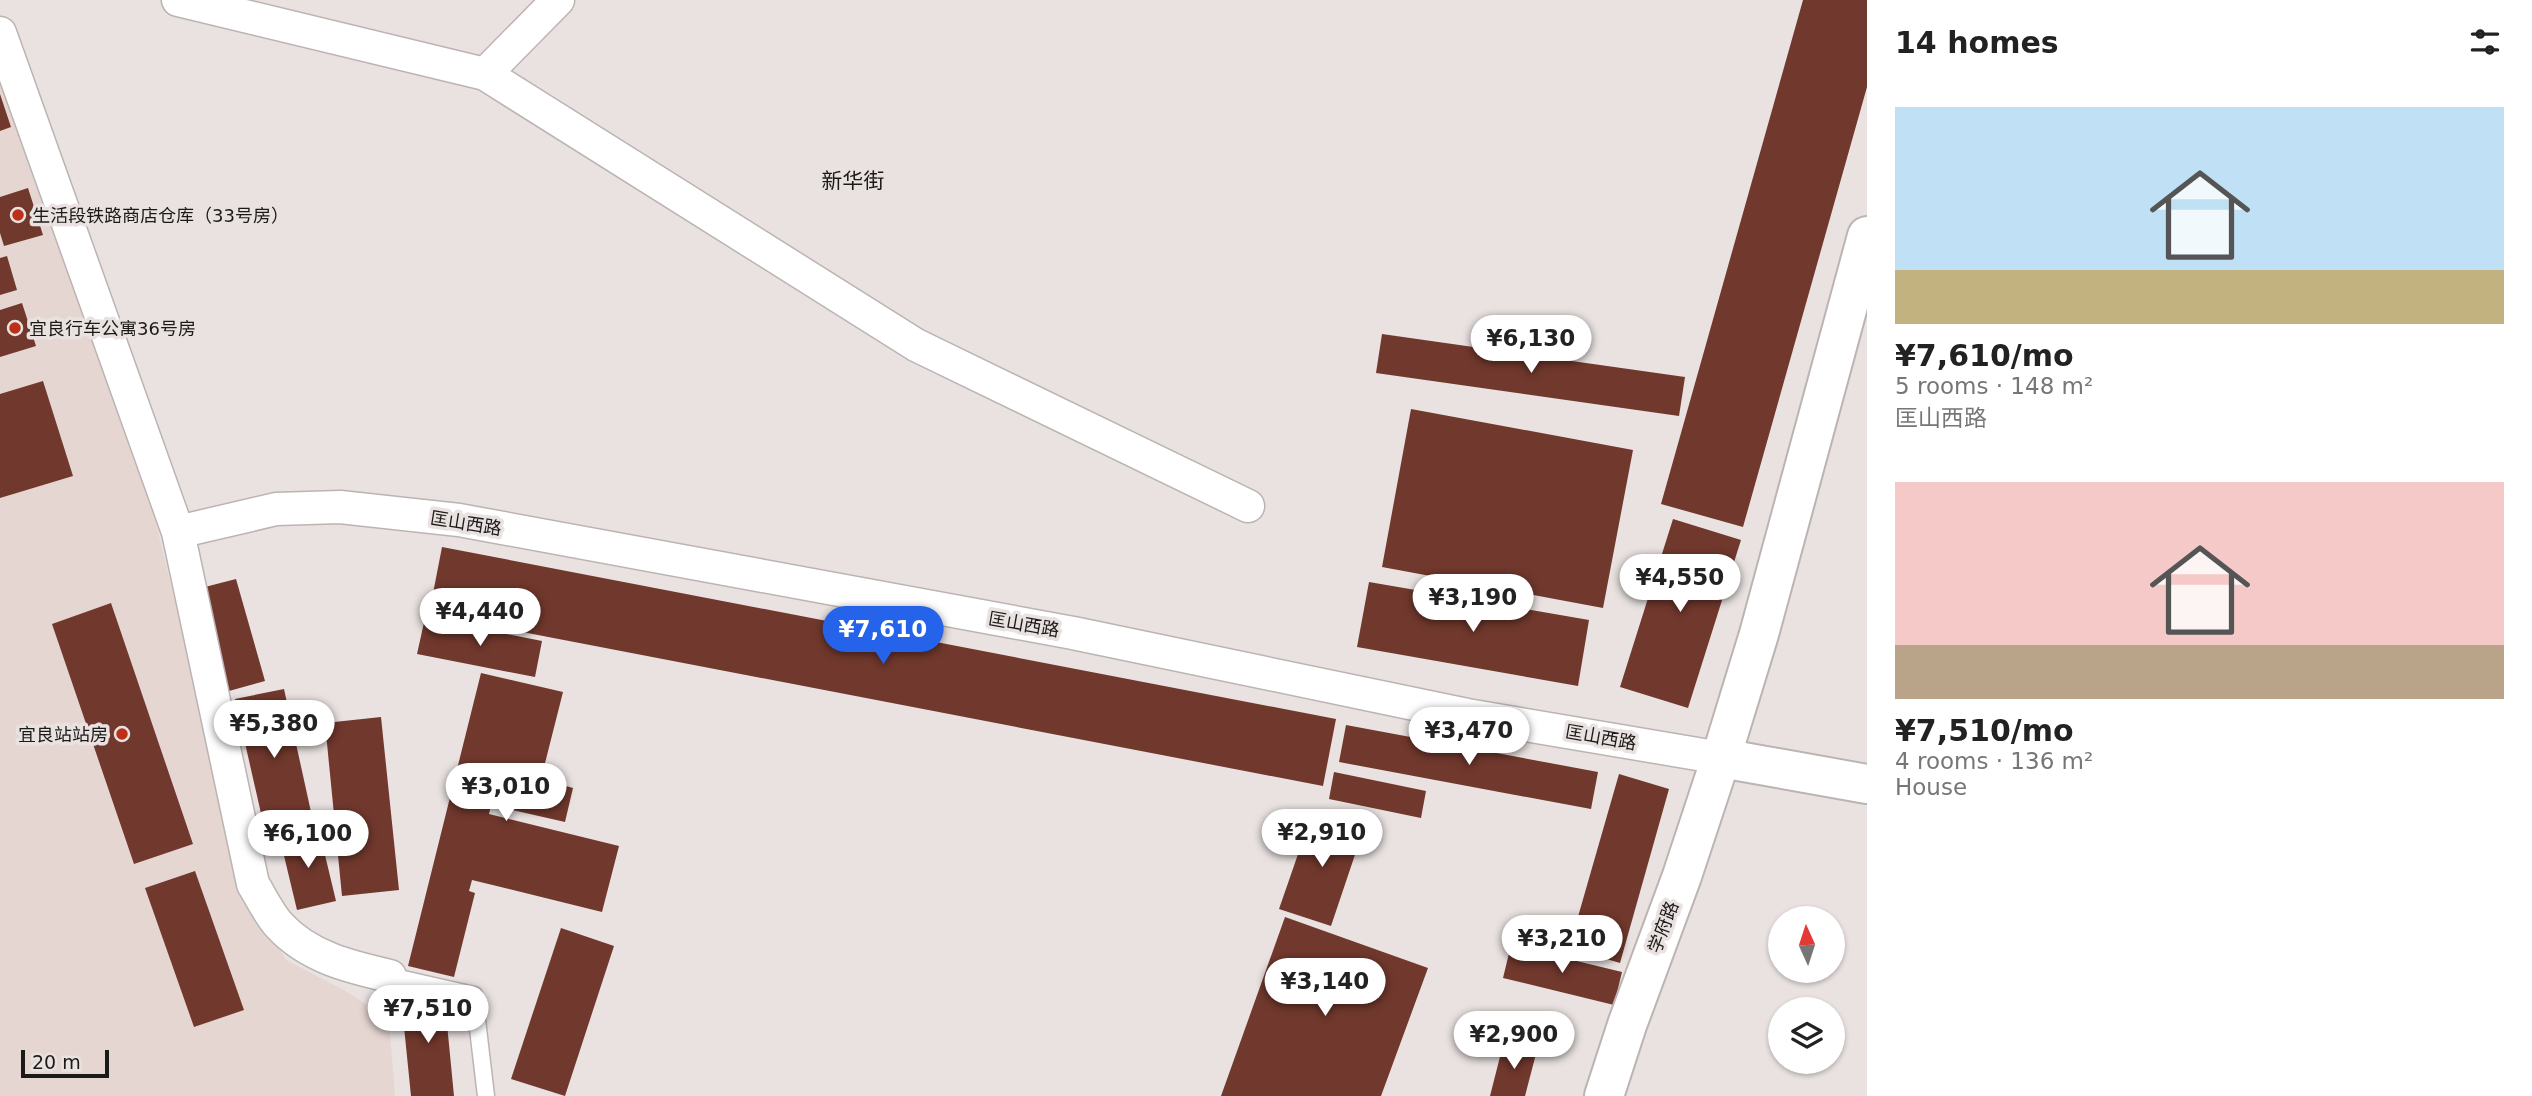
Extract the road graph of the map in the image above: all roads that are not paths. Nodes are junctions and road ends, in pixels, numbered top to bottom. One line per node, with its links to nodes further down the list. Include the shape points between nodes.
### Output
1 (178, 0): 4 (street)
2 (558, 0): 4 (street)
3 (0, 33): 7 (street)
4 (485, 74): 6 (street, via 916,345)
5 (1867, 236): 8 (main road, 学府路)
6 (1248, 506)
7 (178, 532): 8 (street, 匡山西路, via 276,509 340,507 459,520 1073,633 1467,715); 10 (street, via 253,884 278,925 304,947 341,965)
8 (1721, 758): 9 (main road, 匡山西路); 12 (main road, 学府路)
9 (1867, 784)
10 (390, 976): 11 (lane, via 474,995)
11 (486, 1096)
12 (1604, 1096)

